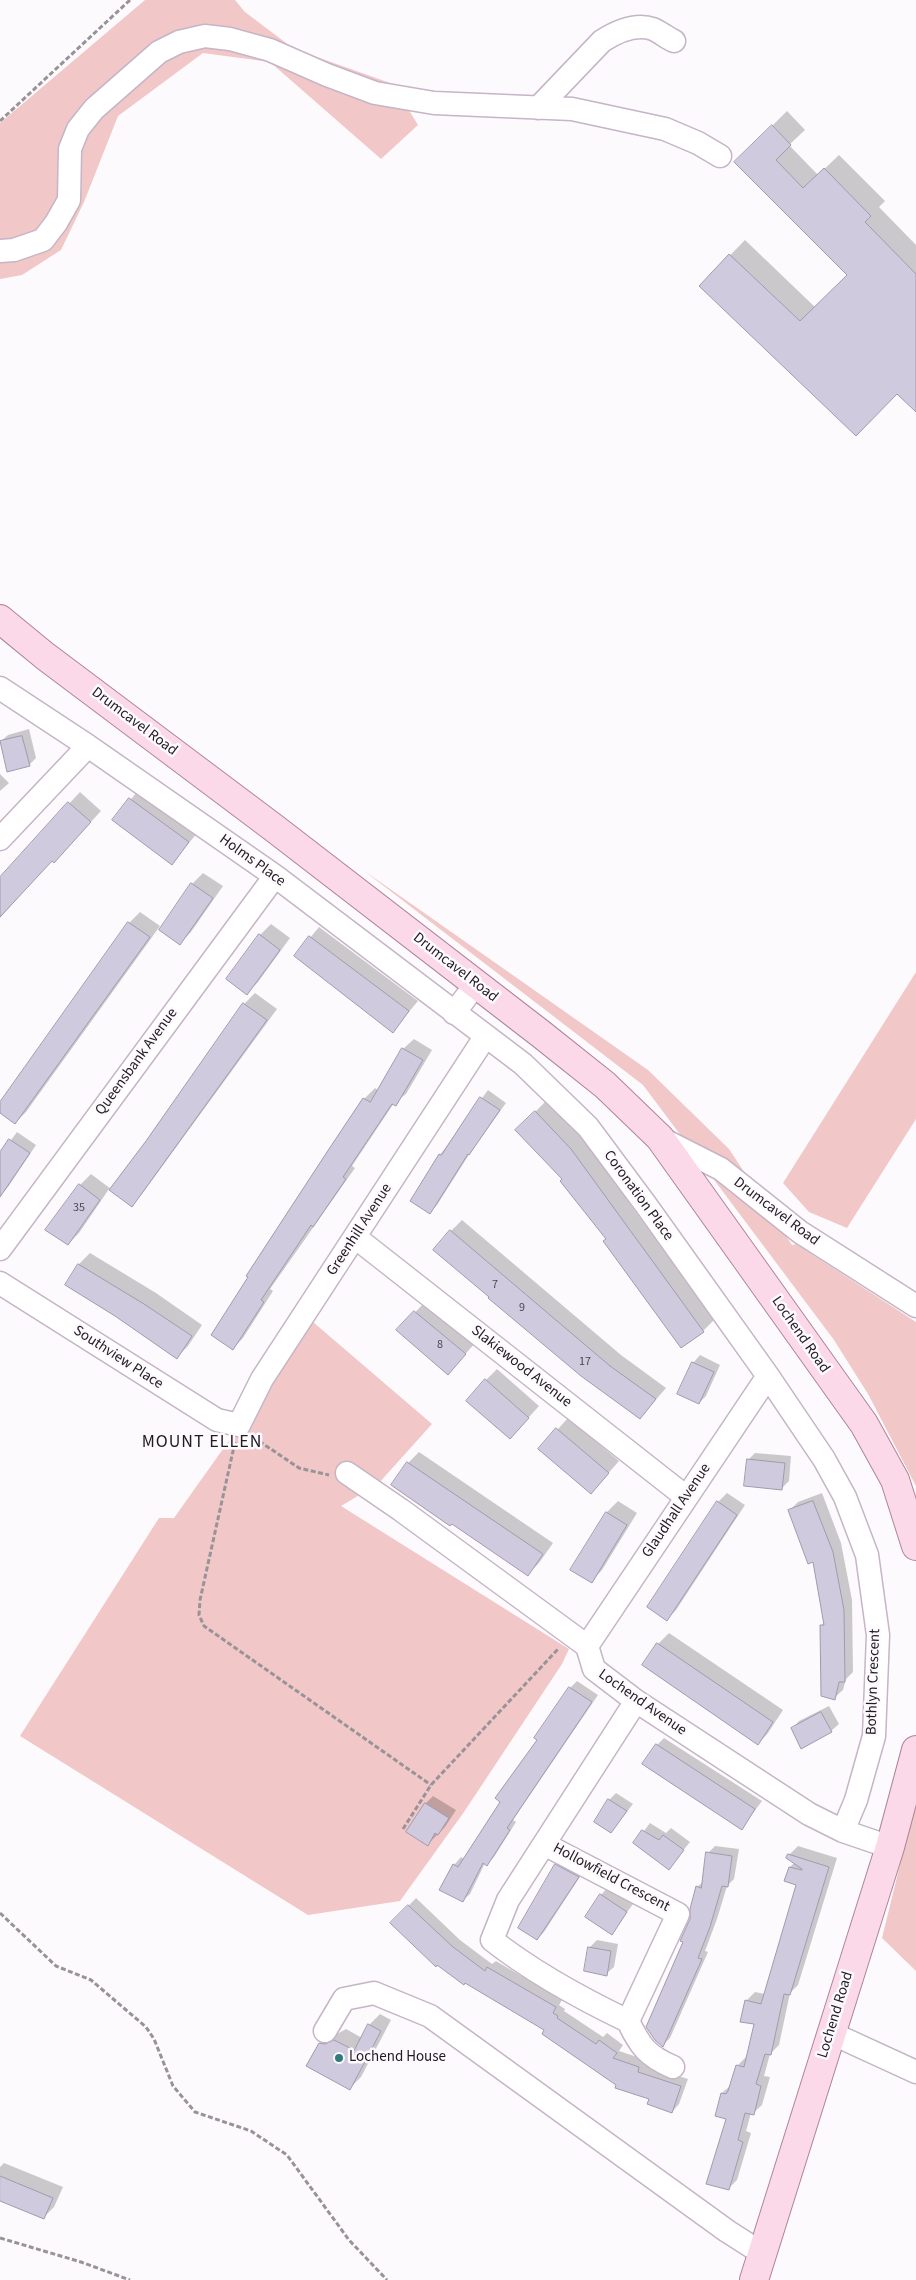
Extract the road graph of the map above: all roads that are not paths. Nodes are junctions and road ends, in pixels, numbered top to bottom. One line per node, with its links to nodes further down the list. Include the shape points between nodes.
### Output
1 (674, 42): 2 (street, via 652,29 633,28 613,34 602,41)
2 (538, 108): 3 (street, via 572,110 666,129); 4 (street, via 434,103 375,93 270,50 230,39 205,36 179,42 152,58 94,109 78,129 70,149 68,200 43,240 14,250)
3 (720, 156)
4 (0, 251)
5 (0, 619): 10 (main road, Drumcavel Road)
6 (6, 692): 7 (street, Holms Place)
7 (88, 746): 8 (street); 9 (street, Holms Place)
8 (0, 839)
9 (275, 876): 11 (street, Holms Place); 17 (street, Queensbank Avenue)
10 (476, 984): 11 (street); 12 (main road, Drumcavel Road)
11 (454, 1014): 13 (street, Holms Place)
12 (542, 1034): 14 (street); 15 (main road, Drumcavel Road, via 605,1085)
13 (486, 1037): 14 (street, Coronation Place); 16 (street, Greenhill Avenue)
14 (523, 1064): 20 (street, Coronation Place, via 588,1127)
15 (660, 1138): 19 (street, Drumcavel Road, via 721,1169 800,1232); 24 (main road, Lochend Road, via 864,1424 895,1480)
16 (355, 1237): 21 (street, Greenhill Avenue, via 262,1379); 23 (street, Slakiewood Avenue)
17 (0, 1248)
18 (0, 1282): 21 (street, Southview Place, via 218,1420)
19 (916, 1306)
20 (768, 1376): 23 (street, Glaudhall Avenue); 28 (street, Bothlyn Crescent, via 845,1497 867,1555 878,1635 874,1736 856,1800)
21 (239, 1425)
22 (347, 1473): 25 (street)
23 (686, 1497): 25 (street, Glaudhall Avenue)
24 (916, 1546)
25 (580, 1641): 26 (street, Lochend Avenue, via 594,1669)
26 (636, 1702): 28 (street, Lochend Avenue, via 809,1814); 29 (street, Hollowfield Crescent)
27 (916, 1750): 30 (main road, Lochend Road)
28 (843, 1831): 30 (street, Lochend Avenue)
29 (544, 1844): 31 (street, Hollowfield Crescent, via 508,1900 492,1940 561,1987); 31 (street, Hollowfield Crescent, via 678,1914)
30 (890, 1847): 33 (main road, Lochend Road)
31 (628, 2022): 34 (street, via 642,2048)
32 (325, 2031): 36 (street, via 344,1999 374,1993 430,2016)
33 (831, 2033): 35 (street); 36 (main road, Lochend Road)
34 (673, 2067)
35 (916, 2072)
36 (763, 2254): 37 (main road, Lochend Road)
37 (754, 2280)

